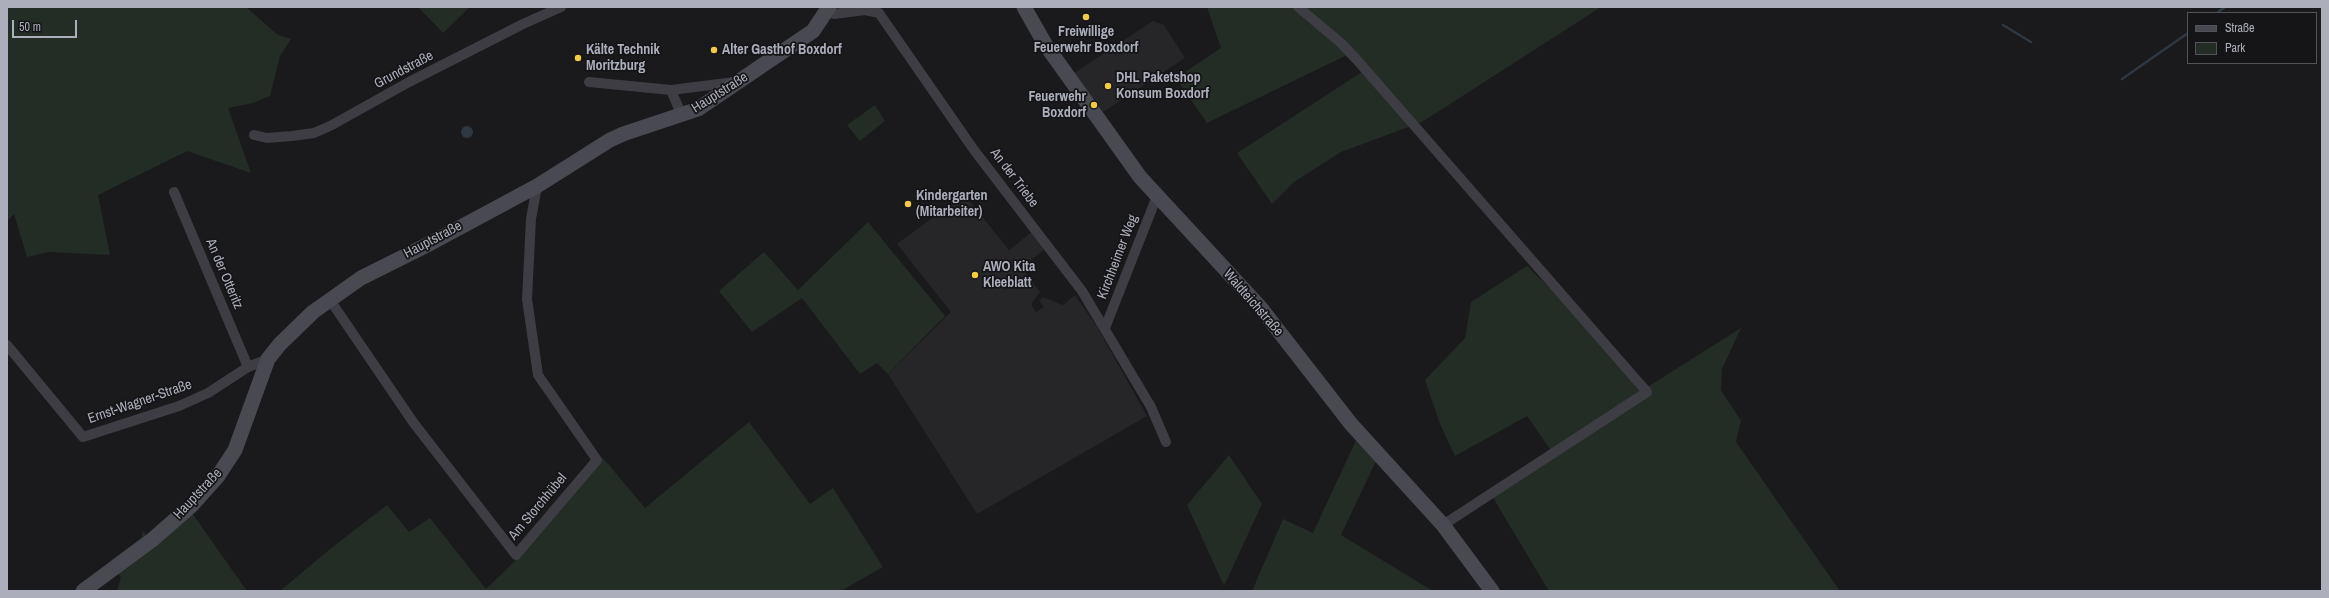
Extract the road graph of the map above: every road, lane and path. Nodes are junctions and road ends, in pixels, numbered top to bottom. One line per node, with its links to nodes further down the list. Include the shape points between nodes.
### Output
1 (562, 7): 9 (street, Grundstraße, via 409,82 332,126 314,133 292,136 267,138)
2 (1024, 7): 12 (street, Waldteichstraße, via 1059,63 1140,177)
3 (1298, 7): 19 (street, via 1357,60 1647,392)
4 (828, 9): 6 (street, Hauptstraße, via 813,31); 14 (street, An der Triebe, via 834,14 865,10 879,13 974,150 1082,291)
5 (589, 82): 7 (street)
6 (739, 82): 7 (street); 8 (street, Hauptstraße, via 698,109)
7 (671, 90): 8 (street)
8 (682, 116): 10 (street, Hauptstraße, via 623,134)
9 (254, 135)
10 (537, 186): 13 (street, Hauptstraße, via 361,278); 13 (street, Am Storchhübel, via 531,219 527,299 538,375 597,460 516,555 413,422)
11 (174, 192): 17 (street, An der Otteritz)
12 (1157, 196): 14 (street, Kirchheimer Weg); 19 (street, Waldteichstraße, via 1260,307 1351,424)
13 (330, 300): 16 (street, Hauptstraße, via 298,326)
14 (1104, 326): 18 (street, An der Triebe, via 1151,408)
15 (7, 345): 17 (street, Ernst-Wagner-Straße, via 83,437 178,406 208,393)
16 (268, 359): 17 (street, Ernst-Wagner-Straße); 20 (street, Hauptstraße, via 235,450 218,476 192,505 122,565)
17 (248, 367)
18 (1166, 442)
19 (1443, 525): 21 (street, Waldteichstraße)
20 (84, 591)
21 (1492, 591)

